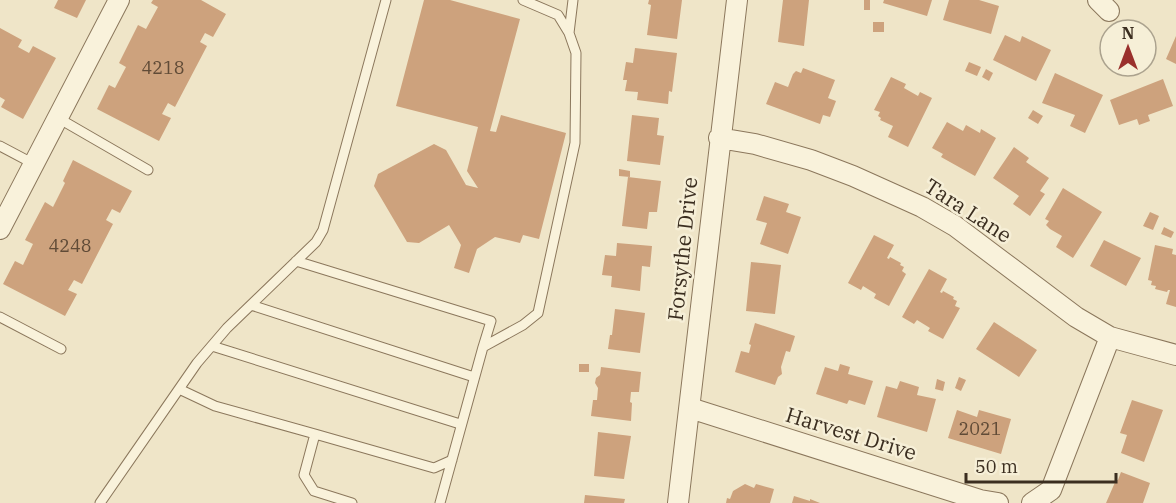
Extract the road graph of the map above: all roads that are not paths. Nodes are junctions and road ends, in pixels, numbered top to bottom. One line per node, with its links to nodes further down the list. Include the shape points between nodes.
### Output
1 (119, 0): 7 (street)
2 (386, 0): 13 (lane, via 323,230)
3 (523, 0): 6 (lane, via 558,15)
4 (573, 0): 6 (lane)
5 (737, 0): 8 (street, Forsythe Drive)
6 (569, 33): 18 (lane, via 576,53 574,143 538,314)
7 (58, 118): 10 (street); 11 (lane)
8 (719, 138): 16 (street, Tara Lane, via 811,160 922,207 955,226 1076,317); 23 (street, Forsythe Drive)
9 (0, 146): 10 (lane)
10 (34, 164): 12 (street)
11 (148, 170)
12 (0, 229)
13 (296, 261): 14 (lane); 18 (lane, via 491,321)
14 (251, 305): 17 (lane); 21 (lane)
15 (0, 317): 19 (lane)
16 (1110, 337): 20 (street, Tara Lane); 32 (street, via 1051,490)
17 (212, 346): 22 (lane); 24 (lane)
18 (483, 347): 21 (lane)
19 (61, 349)
20 (1176, 355)
21 (474, 377): 24 (lane)
22 (179, 389): 25 (lane, via 215,406); 27 (lane)
23 (690, 408): 30 (street, Forsythe Drive); 31 (street, Harvest Drive)
24 (460, 424): 26 (lane)
25 (315, 434): 26 (lane, via 434,468); 28 (lane, via 304,475 314,490)
26 (452, 460): 29 (lane)
27 (100, 503)
28 (352, 503)
29 (440, 503)
30 (678, 503)
31 (998, 503)
32 (1032, 503)

